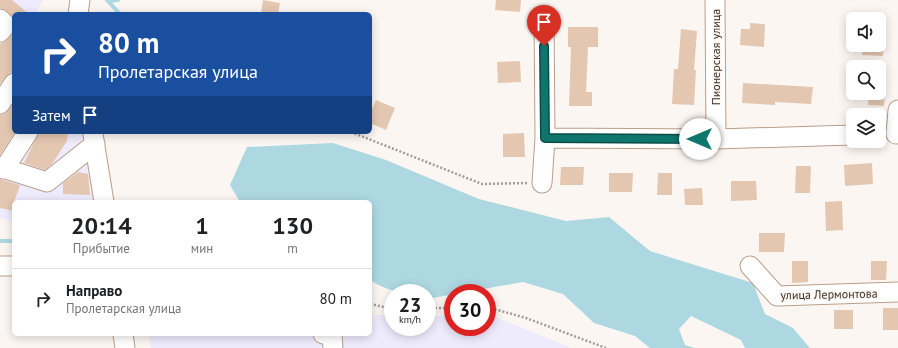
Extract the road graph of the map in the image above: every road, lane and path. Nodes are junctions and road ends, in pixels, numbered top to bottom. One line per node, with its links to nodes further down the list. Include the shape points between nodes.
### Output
1 (80, 0): 3 (street)
2 (715, 0): 16 (street, Пионерская улица)
3 (78, 12)
4 (544, 16): 15 (street)
5 (0, 19): 6 (street, via 6,25)
6 (0, 32)
7 (12, 86): 8 (street)
8 (0, 104)
9 (898, 110): 12 (street)
10 (27, 134): 17 (street)
11 (356, 134): 18 (path, via 482,184)
12 (891, 135)
13 (846, 136): 16 (street)
14 (94, 138): 17 (street, via 46,182); 19 (street)
15 (545, 138): 16 (street); 18 (street)
16 (716, 139)
17 (2, 168)
18 (542, 183)
19 (104, 200)
20 (0, 266): 21 (street)
21 (12, 266)
22 (750, 266): 23 (street, улица Лермонтова, via 777,296)
23 (898, 292)
24 (372, 304): 25 (path)
25 (384, 307)
26 (496, 310): 31 (path)
27 (124, 336): 29 (street)
28 (332, 336): 30 (street)
29 (125, 348)
30 (333, 348)
31 (606, 348)

